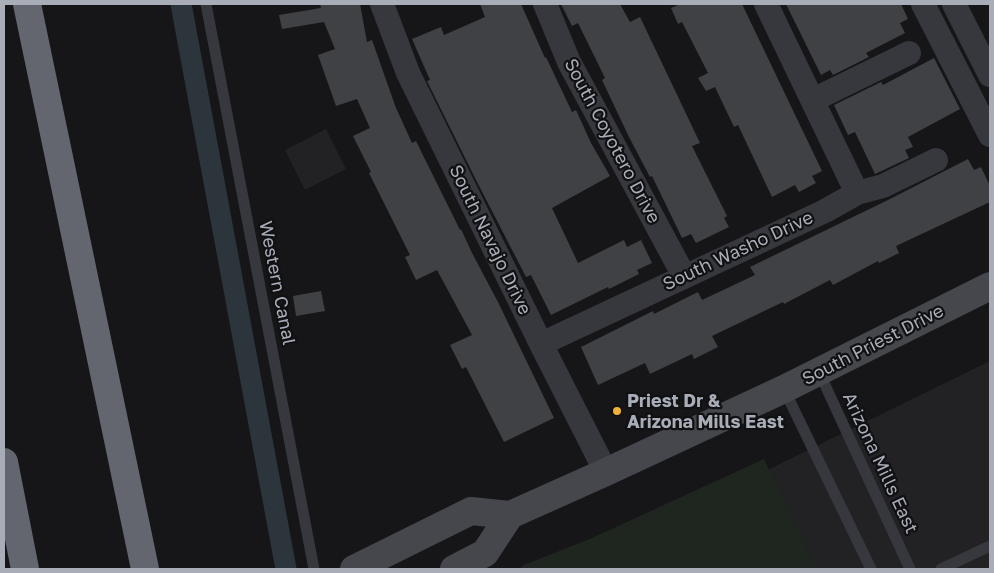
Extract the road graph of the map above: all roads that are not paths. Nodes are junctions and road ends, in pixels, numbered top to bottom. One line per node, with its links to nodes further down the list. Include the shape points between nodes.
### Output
1 (26, 4): 26 (highway)
2 (206, 4): 27 (lane, Western Canal)
3 (382, 4): 18 (street, South Navajo Drive, via 408,73)
4 (545, 4): 16 (street, South Coyotero Drive, via 569,62)
5 (766, 4): 12 (street)
6 (923, 4): 9 (street)
7 (954, 4): 8 (street)
8 (970, 34): 9 (street); 11 (street)
9 (945, 46): 13 (street)
10 (909, 53): 12 (street)
11 (990, 75)
12 (813, 100): 15 (street)
13 (990, 135)
14 (936, 160): 15 (street, South Washo Drive, via 882,186)
15 (857, 193): 16 (street, South Washo Drive, via 836,206)
16 (684, 276): 18 (street, South Washo Drive)
17 (990, 286): 19 (main road, South Priest Drive)
18 (540, 344): 22 (street, South Navajo Drive)
19 (818, 372): 20 (main road, South Priest Drive); 31 (lane, Arizona Mills East)
20 (784, 389): 22 (main road, South Priest Drive); 30 (lane)
21 (4, 462): 25 (highway)
22 (606, 472): 23 (main road, South Priest Drive)
23 (510, 515): 28 (main road, via 472,511); 29 (main road, via 485,553)
24 (990, 546): 32 (lane)
25 (25, 569)
26 (145, 569)
27 (314, 569)
28 (354, 569)
29 (454, 569)
30 (871, 569)
31 (910, 569)
32 (941, 569)

